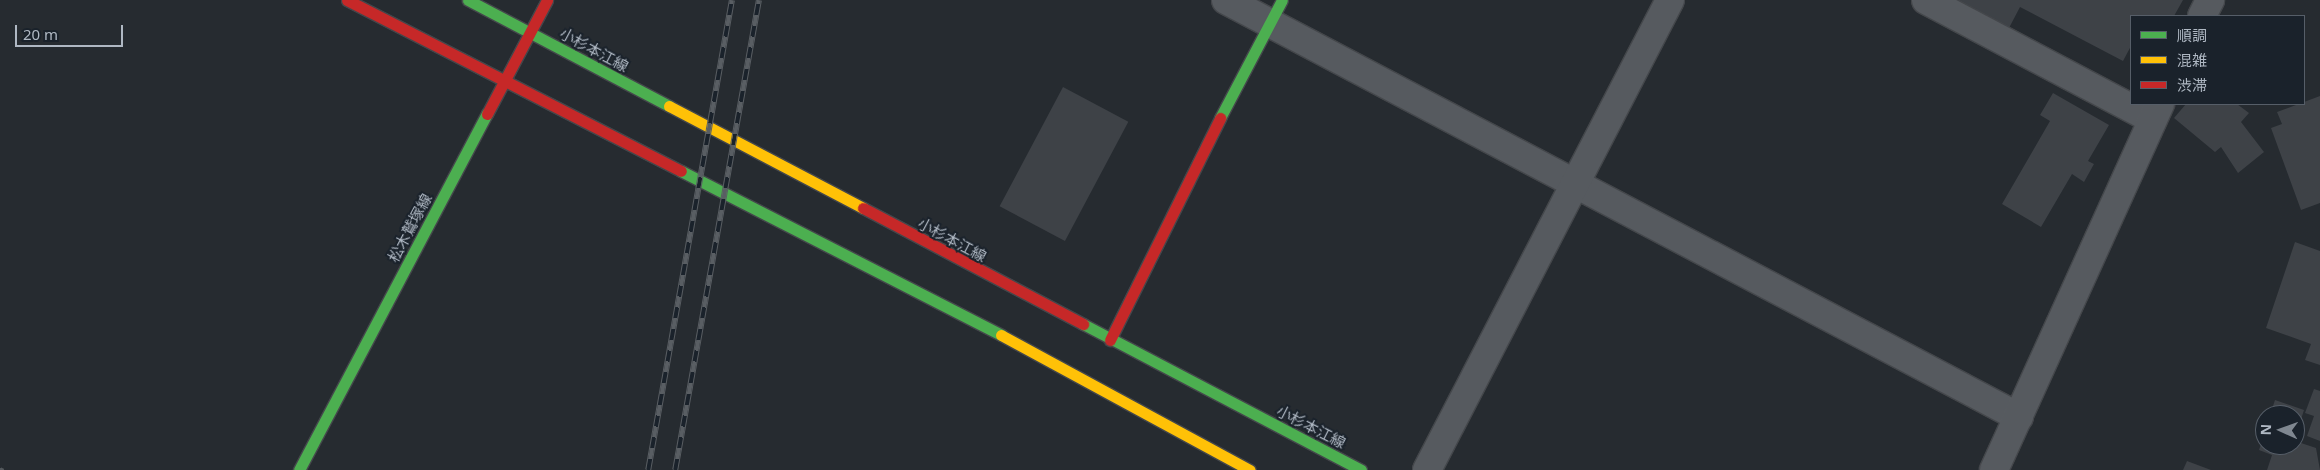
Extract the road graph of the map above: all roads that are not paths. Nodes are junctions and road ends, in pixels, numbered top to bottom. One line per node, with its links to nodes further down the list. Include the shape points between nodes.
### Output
1 (348, 0): 11 (main road)
2 (468, 0): 10 (main road, 小杉本江線)
3 (546, 0): 10 (main road, 松木鷲塚線)
4 (1226, 0): 8 (street)
5 (1670, 0): 15 (street)
6 (1926, 0): 12 (street)
7 (2210, 0): 9 (street)
8 (1276, 11): 15 (street); 16 (main road, via 1192,169)
9 (2202, 15)
10 (530, 32): 11 (main road, 松木鷲塚線); 16 (main road, 小杉本江線)
11 (504, 82): 18 (main road, 松木鷲塚線); 19 (main road, via 1082,377)
12 (2130, 99)
13 (2142, 105): 14 (street)
14 (2156, 112): 17 (street)
15 (1573, 184): 17 (street); 21 (street)
16 (1110, 340): 20 (main road, 小杉本江線)
17 (2019, 417): 22 (street)
18 (299, 470)
19 (1250, 470)
20 (1361, 470)
21 (1427, 470)
22 (1994, 470)

